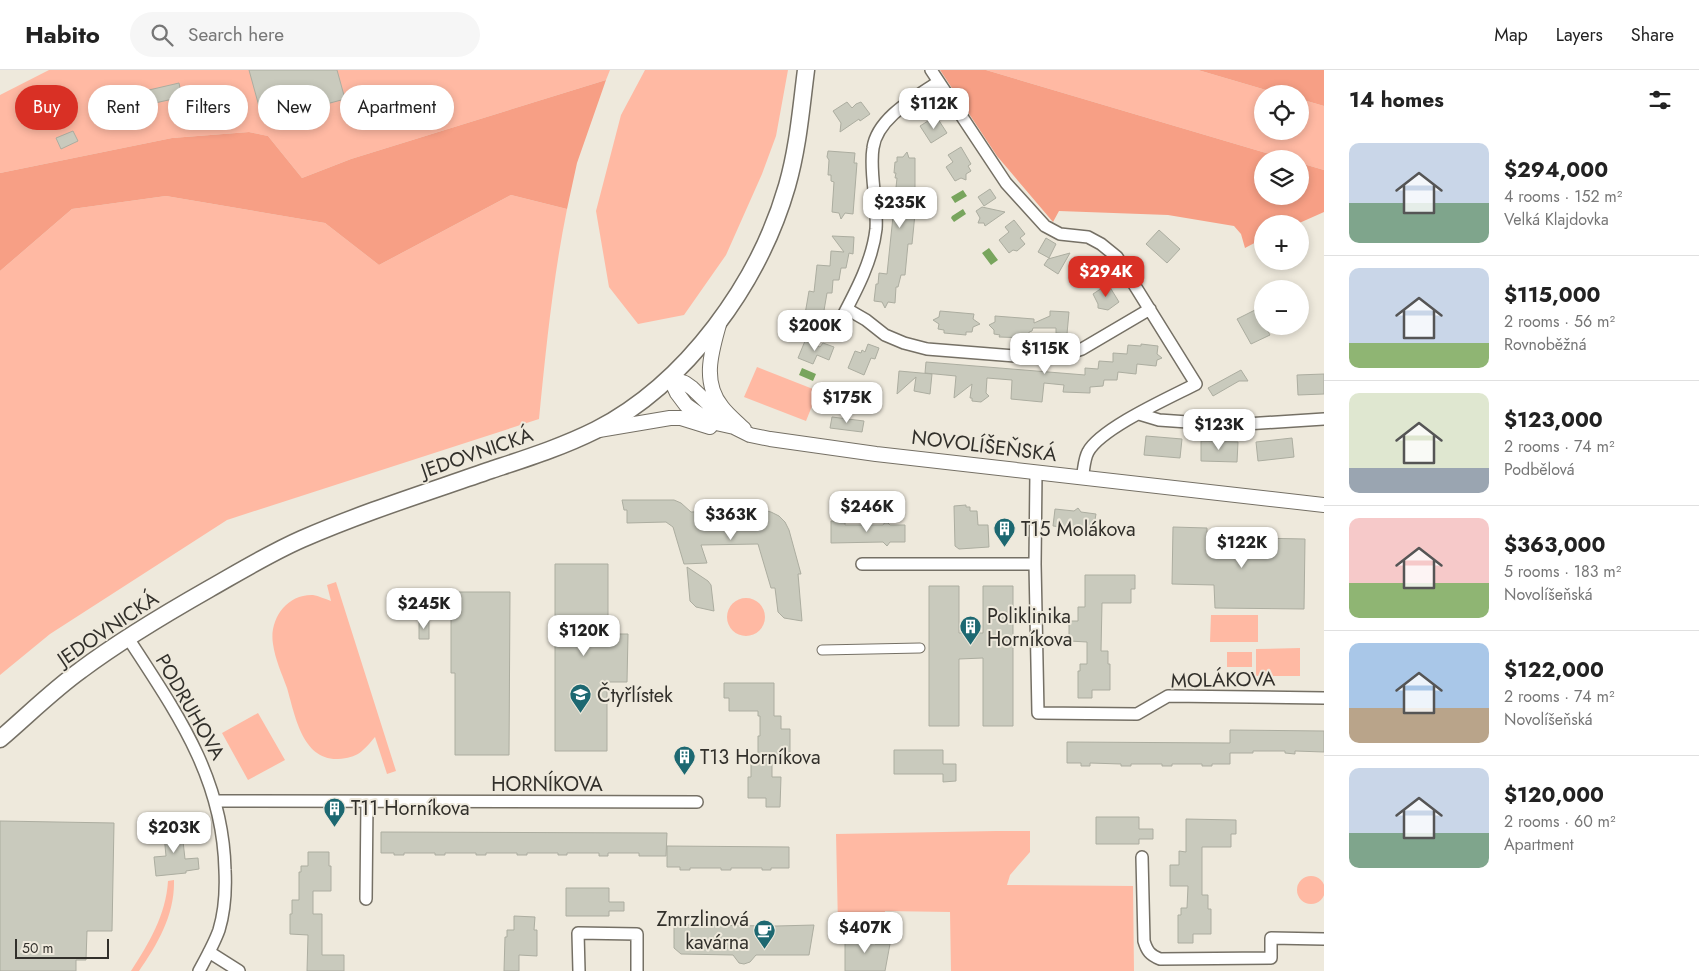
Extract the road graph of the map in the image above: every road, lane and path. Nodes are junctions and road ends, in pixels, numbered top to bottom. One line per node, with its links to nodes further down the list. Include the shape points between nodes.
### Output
1 (806, 70): 6 (main road, JEDOVNICKÁ, via 796,150 772,232 749,277)
2 (931, 70): 3 (street)
3 (938, 82): 4 (street, via 894,114 877,136 873,148 876,229 870,254); 5 (street, via 1006,183 1045,226 1060,234 1088,237 1117,256)
4 (846, 309): 5 (street, via 904,344 927,349 1042,358 1082,350); 7 (street)
5 (1150, 309): 9 (street, NOVOLÍŠEŇSKÁ, via 1196,384)
6 (720, 320): 8 (main road, JEDOVNICKÁ); 12 (street, via 709,363 714,394 721,407)
7 (835, 331)
8 (670, 378): 11 (main road, JEDOVNICKÁ, via 626,412); 12 (street, NOVOLÍŠEŇSKÁ, via 686,405 700,415)
9 (1139, 414): 10 (street, via 1159,420 1231,425); 14 (street, NOVOLÍŠEŇSKÁ, via 1098,440 1087,454)
10 (1324, 419)
11 (596, 430): 12 (street, via 681,418); 18 (main road, JEDOVNICKÁ, via 547,452 297,541)
12 (750, 434): 13 (street, NOVOLÍŠEŇSKÁ, via 876,454)
13 (1036, 472): 14 (street, NOVOLÍŠEŇSKÁ); 17 (street, MOLÁKOVA)
14 (1082, 478): 15 (street, NOVOLÍŠEŇSKÁ)
15 (1324, 505)
16 (862, 564): 17 (street)
17 (1035, 564): 21 (street, MOLÁKOVA, via 1038,713 1138,714 1168,696)
18 (128, 638): 22 (main road, JEDOVNICKÁ, via 79,670); 23 (street, PODRUHOVA, via 177,713 208,776)
19 (920, 648): 20 (street)
20 (822, 650)
21 (1324, 698)
22 (0, 738)
23 (216, 802): 24 (street, HORNÍKOVA); 29 (street, PODRUHOVA, via 223,838 226,885 219,931)
24 (367, 802): 25 (street, HORNÍKOVA); 27 (street)
25 (697, 802)
26 (1142, 857): 28 (street, via 1144,941 1151,956 1160,959 1271,958 1271,938)
27 (366, 899)
28 (1324, 939)
29 (209, 952): 30 (street, PODRUHOVA); 31 (street)
30 (199, 971)
31 (239, 971)
32 (579, 971): 33 (street, via 578,933 637,934)
33 (637, 971)

